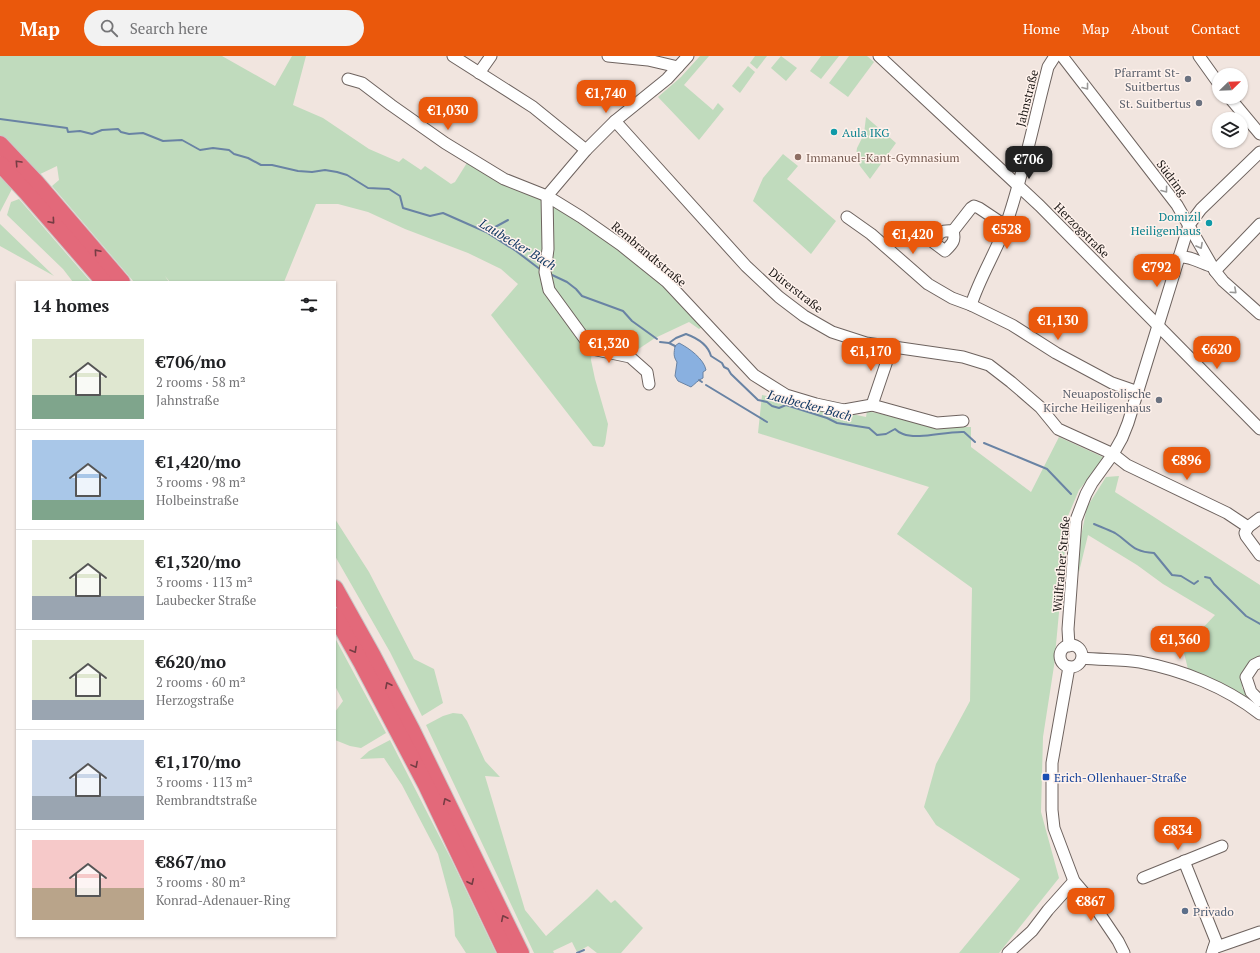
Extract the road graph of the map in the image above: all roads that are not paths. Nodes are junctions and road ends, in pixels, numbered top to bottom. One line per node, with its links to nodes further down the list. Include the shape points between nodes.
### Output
1 (453, 56): 10 (street)
2 (491, 56): 10 (street)
3 (608, 56): 9 (street, via 648,60)
4 (688, 56): 9 (street)
5 (879, 56): 20 (street, Herzogstraße)
6 (1055, 56): 20 (street, Jahnstraße, via 1048,67)
7 (1062, 56): 25 (street, Südring, one-way to 25, via 1174,201)
8 (1199, 56): 11 (street)
9 (678, 67): 14 (street)
10 (479, 73): 17 (street, via 533,107)
11 (1212, 74)
12 (348, 79): 22 (street, Rembrandtstraße, via 362,83 445,143 504,180)
13 (1235, 104): 15 (street)
14 (615, 121): 17 (street); 35 (street, Dürerstraße, via 746,266 779,297 804,316 832,332 866,343)
15 (1260, 134)
16 (0, 144): 21 (highway, one-way to 16)
17 (586, 150): 22 (street)
18 (1260, 152): 25 (street, Wülfrather Straße, via 1201,209)
19 (0, 164): 21 (highway)
20 (1018, 186): 26 (street, Jahnstraße); 34 (street, Herzogstraße)
21 (31, 187): 30 (highway, one-way to 30); 31 (highway, one-way to 21)
22 (547, 196): 36 (street, via 548,249 545,272 549,290 592,349 630,357 648,372); 38 (street, Rembrandtstraße, via 621,245 667,282 754,375 786,395 816,404 844,410)
23 (848, 217): 32 (street, via 928,284 952,298)
24 (1260, 224): 29 (street)
25 (1189, 225): 28 (street, Wülfrather Straße); 29 (street, Südring, one-way to 29)
26 (1006, 226): 27 (street, via 974,206); 32 (street, Jahnstraße, via 977,286)
27 (953, 231)
28 (1179, 257): 29 (street, via 1192,258); 34 (street, Wülfrather Straße)
29 (1213, 268): 33 (street, Südring, one-way to 33, via 1223,281)
30 (103, 281)
31 (121, 281)
32 (971, 305): 37 (street, via 1012,325 1056,353 1112,383)
33 (1260, 314)
34 (1158, 326): 37 (street, Wülfrather Straße); 40 (street, Herzogstraße)
35 (892, 346): 38 (street); 41 (street, Dürerstraße, via 962,357 989,365 1040,408 1058,429)
36 (649, 384)
37 (1138, 392): 41 (street, Wülfrather Straße, via 1122,438)
38 (872, 405): 39 (street, via 937,423)
39 (963, 421)
40 (1260, 429)
41 (1113, 454): 43 (street, Dürerstraße, via 1127,465 1227,513); 47 (street, Wülfrather Straße, via 1092,483 1076,520)
42 (1260, 518): 43 (street)
43 (1248, 527): 44 (street, via 1246,536)
44 (1260, 555)
45 (336, 590): 60 (highway, one-way to 45, via 412,730)
46 (336, 618): 59 (highway, one-way to 59, via 426,785)
47 (1069, 646): 48 (street, via 1078,648); 50 (street, via 1064,648 1060,656 1064,665)
48 (1082, 658): 50 (street, via 1077,665); 52 (street, via 1138,662 1171,669 1227,692)
49 (1260, 662): 51 (street, via 1254,665 1246,677 1252,692)
50 (1069, 667): 56 (street, via 1052,763 1052,810 1054,828)
51 (1260, 701)
52 (1260, 714)
53 (1222, 846): 54 (street)
54 (1184, 861): 55 (street); 58 (street, via 1216,941)
55 (1143, 878)
56 (1074, 881): 61 (street, via 1032,931); 62 (street, via 1095,907)
57 (1260, 932): 58 (street)
58 (1213, 951)
59 (506, 953)
60 (521, 953)
61 (1008, 953)
62 (1124, 953)

